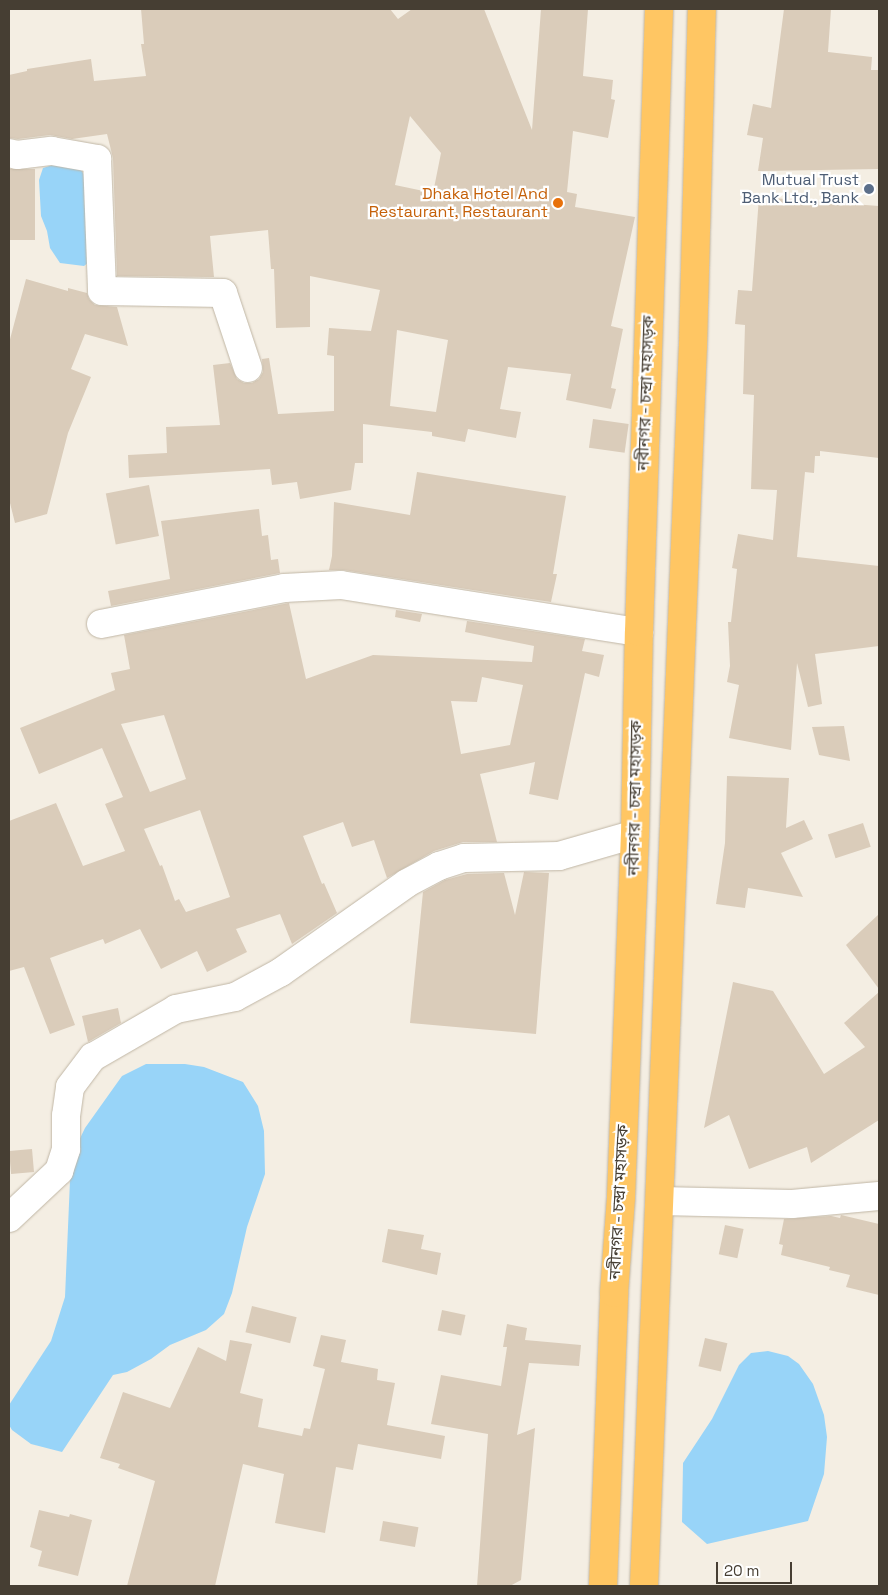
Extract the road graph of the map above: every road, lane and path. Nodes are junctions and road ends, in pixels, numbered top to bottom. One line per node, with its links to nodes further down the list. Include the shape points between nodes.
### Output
1 (659, 9): 6 (highway, নবীনগর - চন্দ্রা মহাসড়ক)
2 (702, 9): 9 (highway, via 693,346)
3 (9, 153): 4 (street, via 52,151 97,159 102,292 223,293)
4 (248, 368)
5 (101, 624): 6 (street, via 284,588 341,585)
6 (639, 632): 7 (highway, নবীনগর - চন্দ্রা মহাসড়ক)
7 (635, 834): 10 (street, via 559,856 464,858 439,866 407,883 281,972 235,997 176,1009 93,1057 70,1086 66,1149 59,1171); 11 (highway, নবীনগর - চন্দ্রা মহাসড়ক)
8 (879, 1196): 9 (street, via 792,1204)
9 (660, 1201): 12 (highway)
10 (9, 1218)
11 (603, 1586)
12 (644, 1586)

